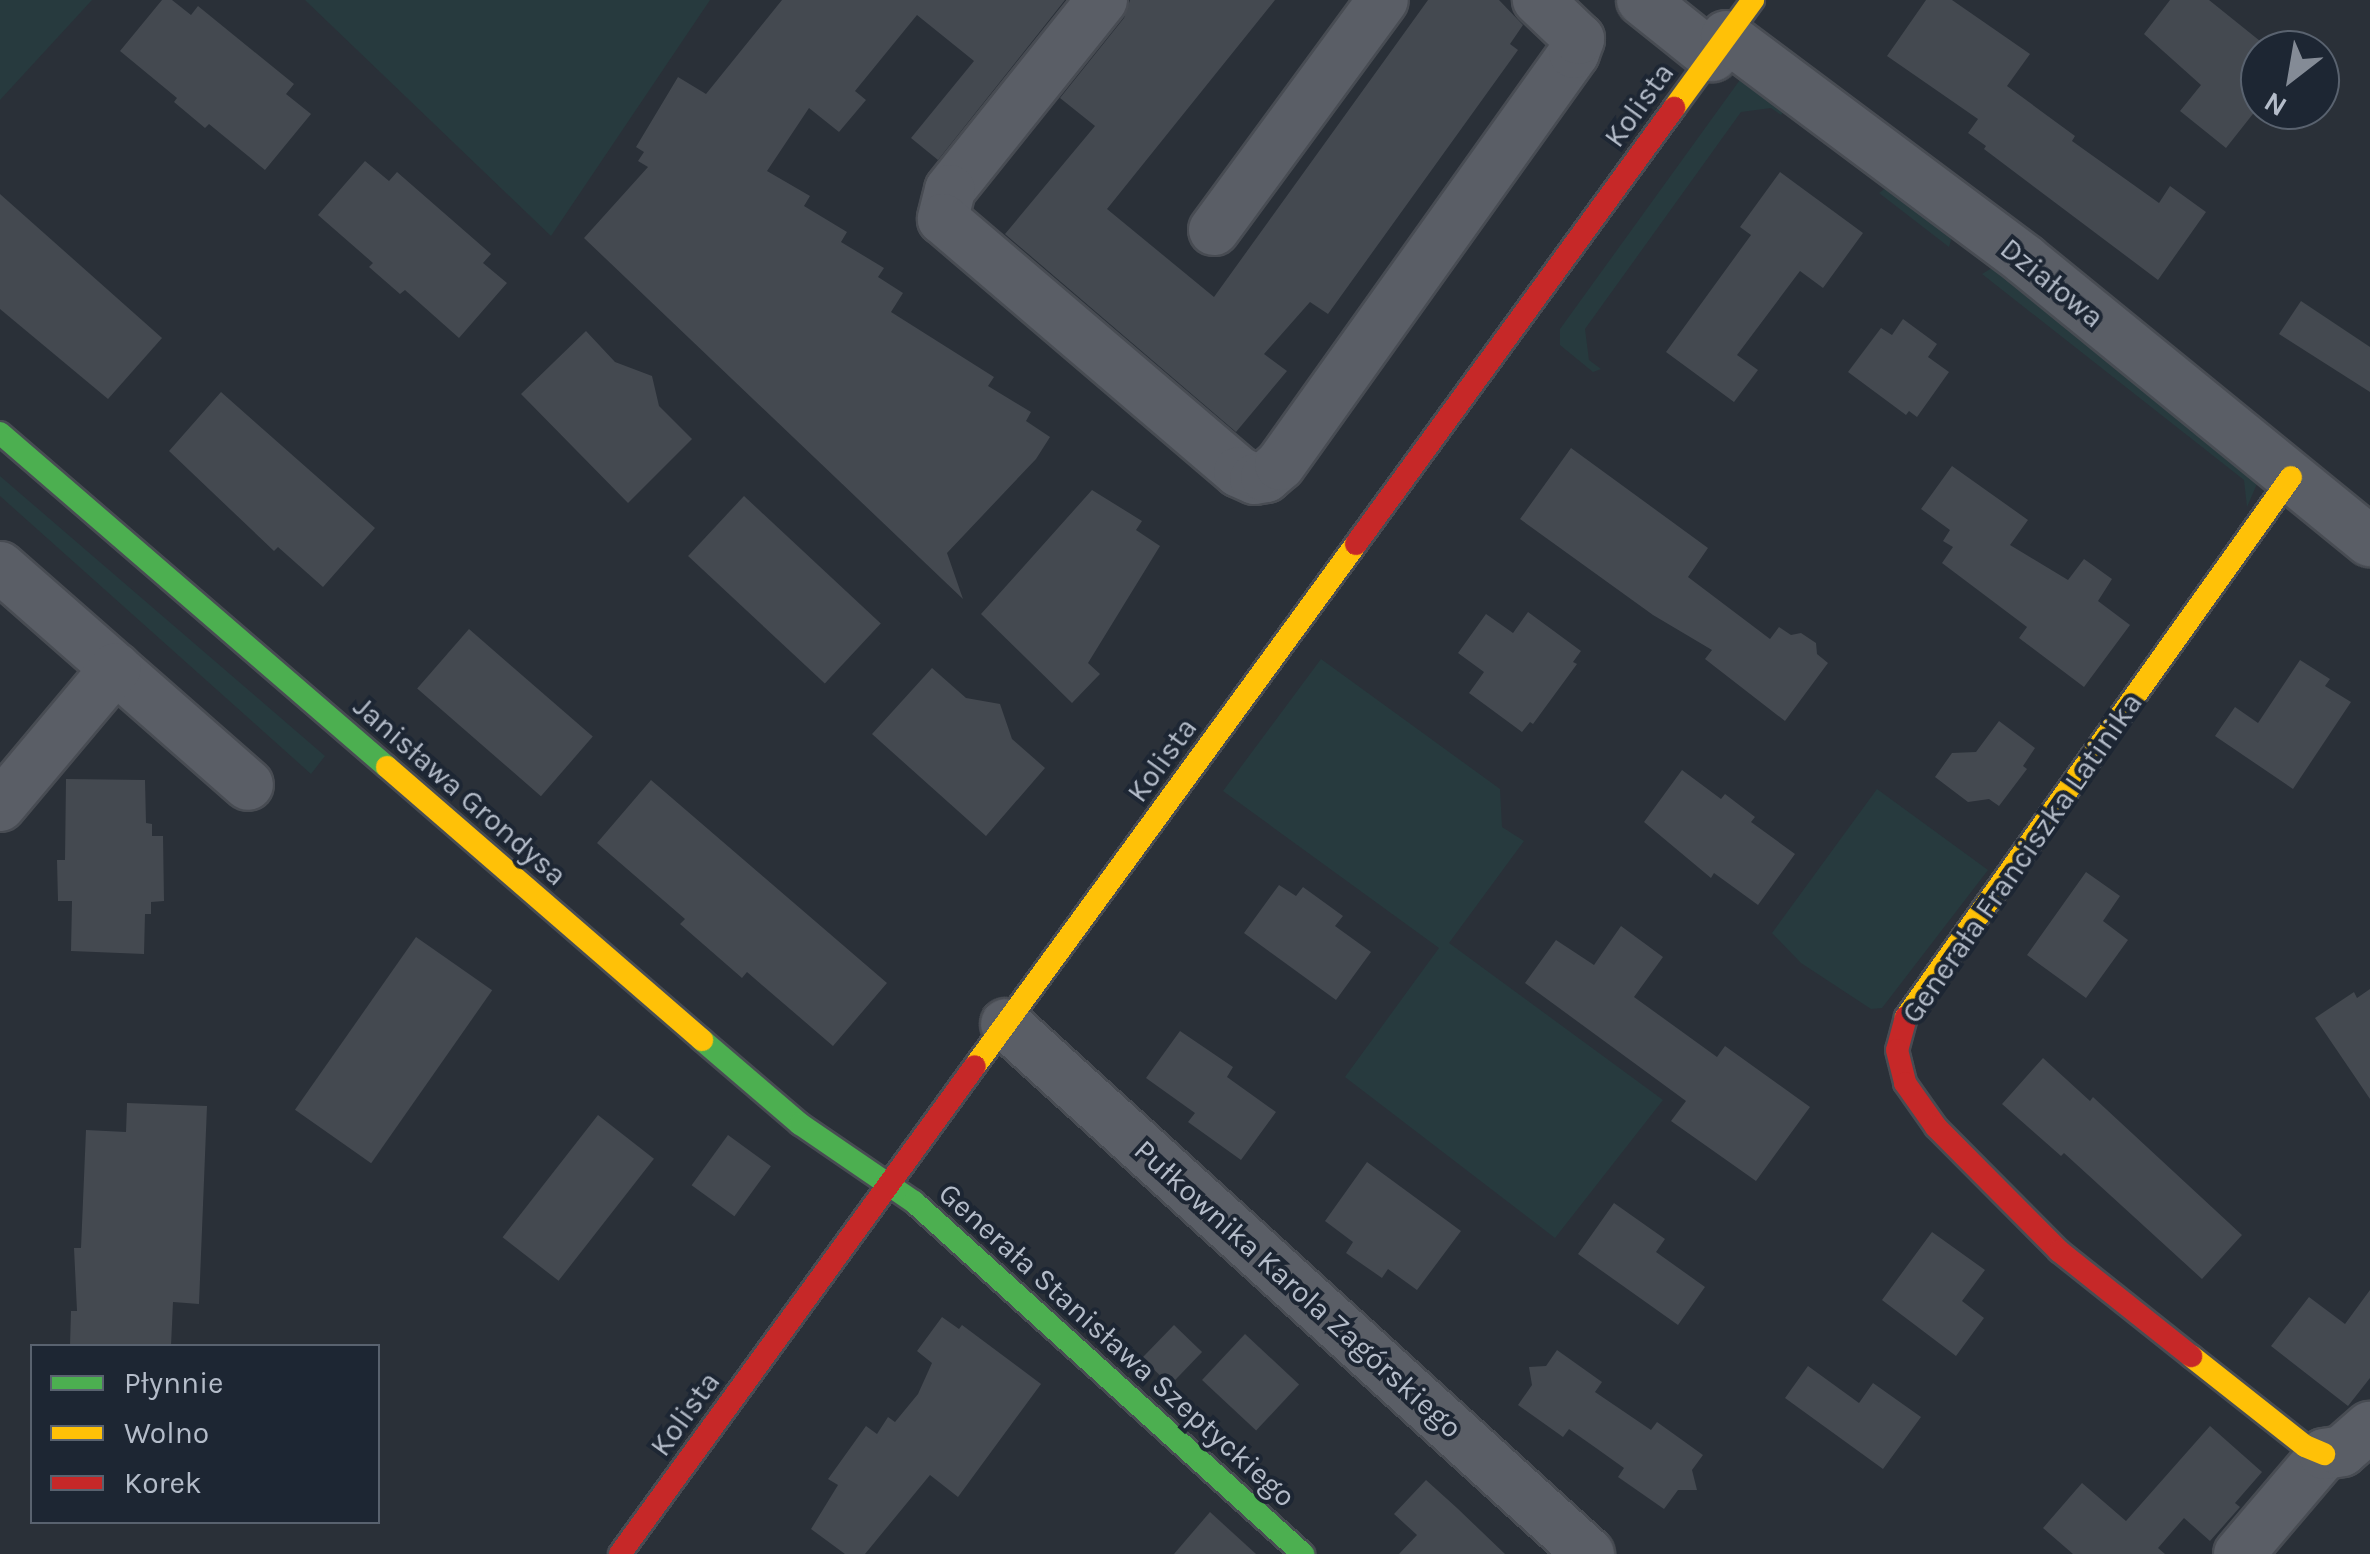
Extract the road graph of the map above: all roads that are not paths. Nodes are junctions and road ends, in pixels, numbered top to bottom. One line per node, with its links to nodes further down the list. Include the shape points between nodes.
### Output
1 (1102, 0): 3 (street, via 950,190 943,219 1255,479 1280,465 1574,54 1579,38)
2 (1383, 0): 6 (street)
3 (1538, 0)
4 (1642, 0): 5 (street, Działowa)
5 (1730, 31): 8 (street, Działowa); 14 (street, Kolista)
6 (1214, 230)
7 (0, 434): 15 (street, Janisława Grondysa, via 800,1124)
8 (2291, 476): 9 (street, Działowa); 17 (street, Generała Franciszka Latinika, via 1908,1011 1897,1050 1905,1083 1936,1127 2059,1251 2305,1446)
9 (2370, 541)
10 (0, 567): 11 (street)
11 (116, 668): 12 (street); 13 (street)
12 (248, 785)
13 (0, 806)
14 (1006, 1024): 15 (street, Kolista); 20 (street, Pułkownika Karola Zagórskiego)
15 (888, 1185): 18 (street, Kolista); 19 (street, Generała Stanisława Szeptyckiego)
16 (2370, 1427): 17 (street, via 2342,1451)
17 (2324, 1454): 21 (street)
18 (620, 1554)
19 (1303, 1554)
20 (1589, 1554)
21 (2239, 1554)

